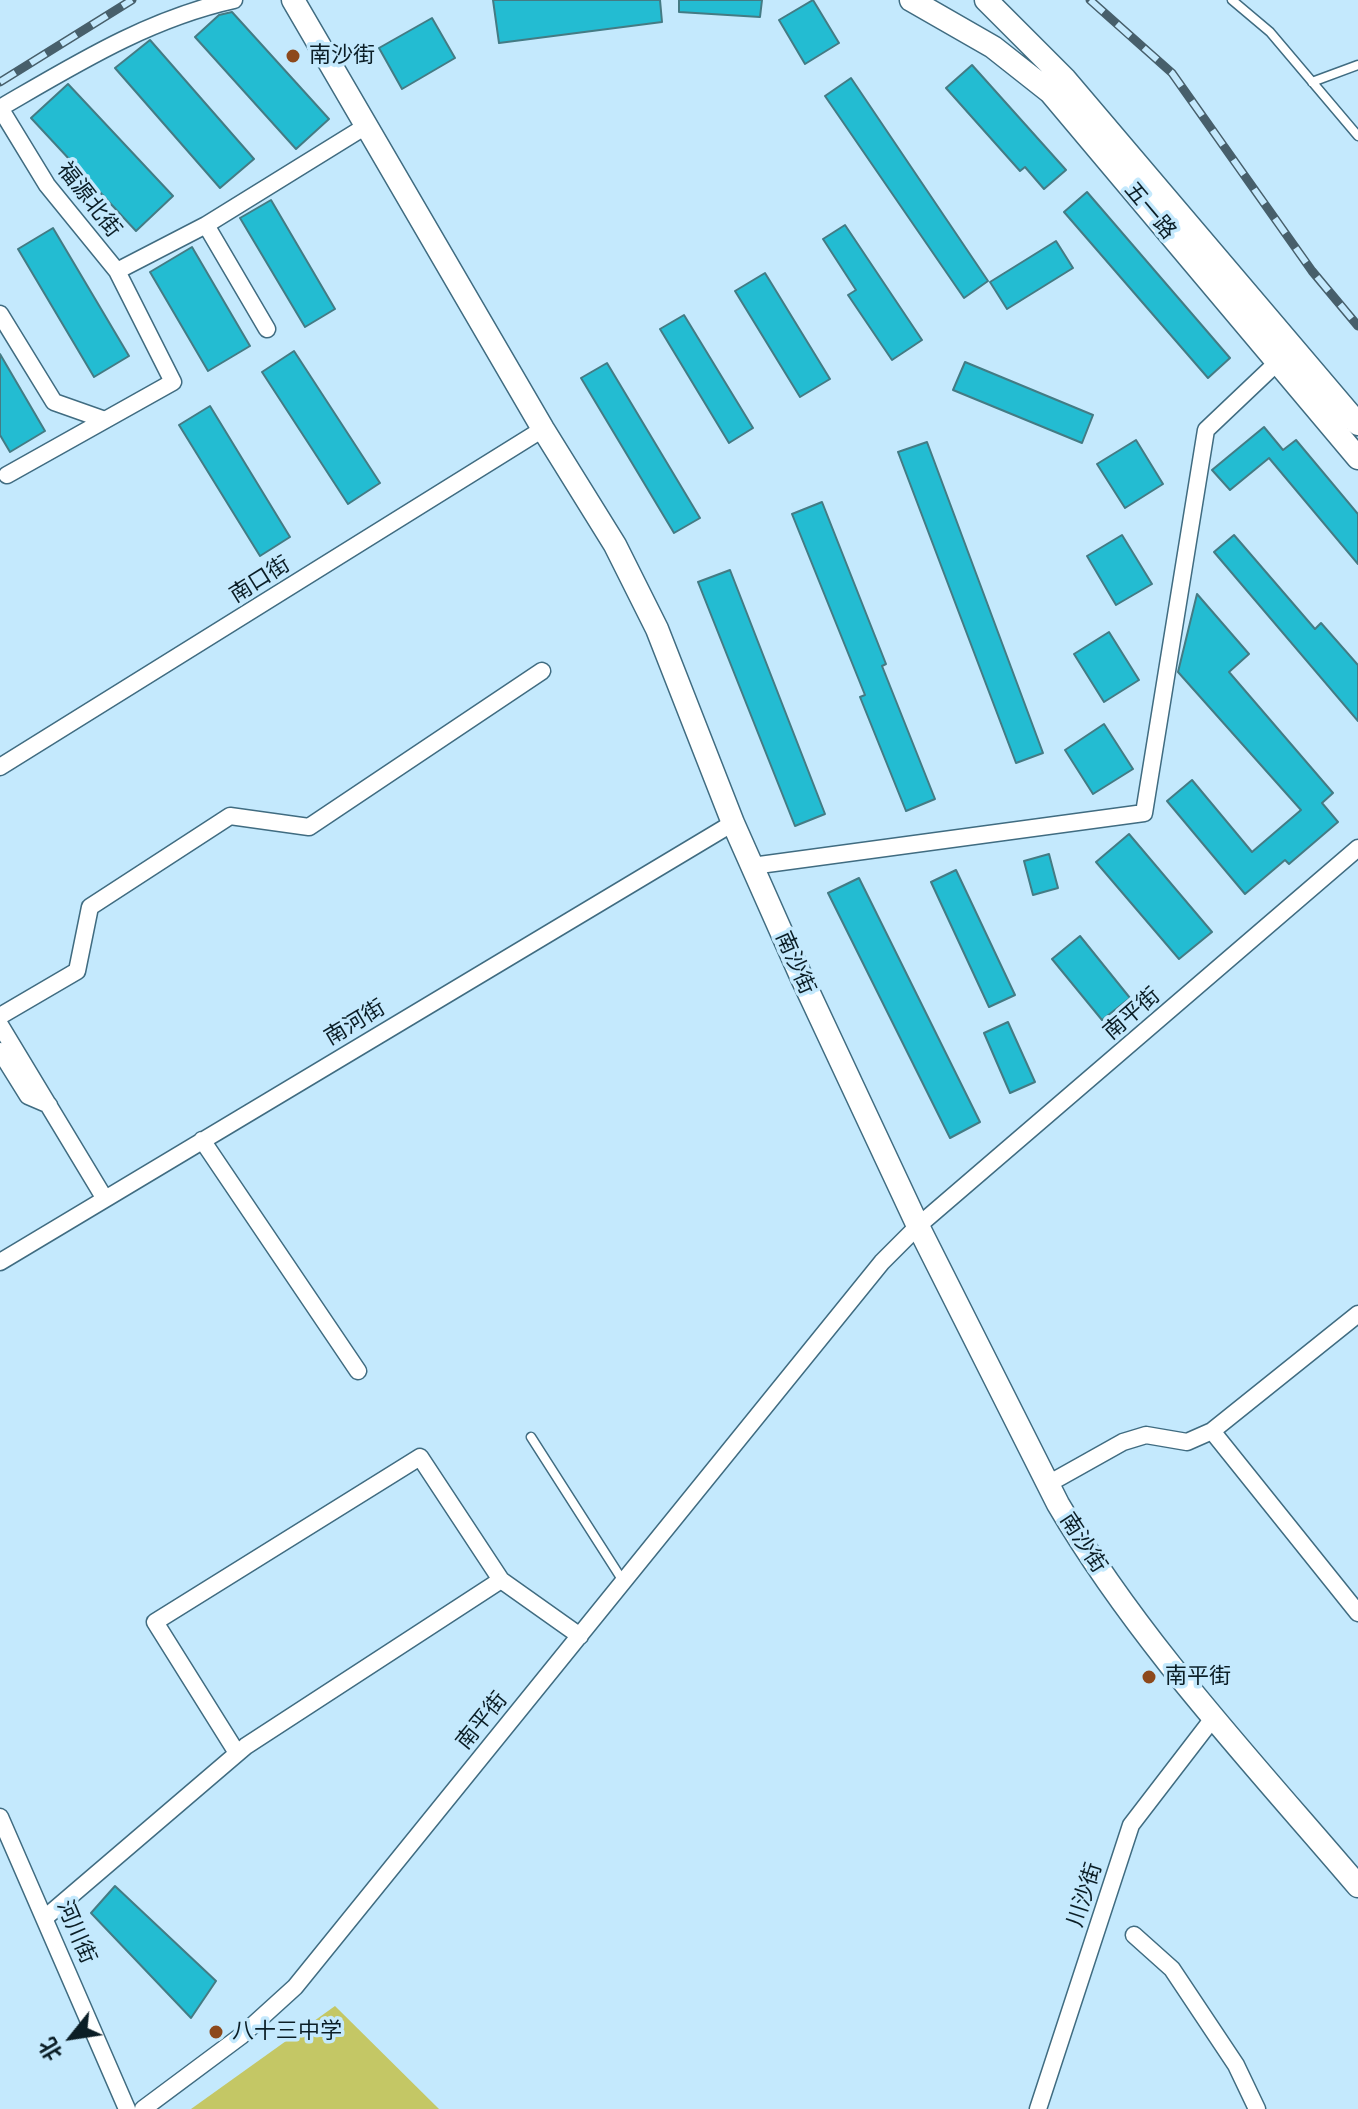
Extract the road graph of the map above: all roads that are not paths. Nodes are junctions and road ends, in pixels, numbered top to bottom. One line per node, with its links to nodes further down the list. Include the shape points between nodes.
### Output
1 (234, 0): 11 (street, 福源北街, via 190,10 125,37 0,108 47,185)
2 (293, 0): 8 (street, 南沙街)
3 (911, 0): 14 (street, 五一路, via 993,47 1050,92)
4 (986, 0): 14 (street, 五一路, via 1065,79)
5 (1232, 0): 7 (lane, via 1270,32)
6 (1358, 65): 7 (lane)
7 (1312, 82): 9 (lane)
8 (366, 126): 10 (street); 17 (street, 南沙街)
9 (1358, 136)
10 (206, 225): 11 (street); 13 (street)
11 (117, 271): 15 (street, 福源北街, via 173,382)
12 (0, 314): 15 (street, via 54,402)
13 (267, 329)
14 (1285, 354): 16 (street, 五一路); 18 (street, 五一路); 24 (street, via 1206,430 1144,813)
15 (105, 420): 19 (street, 福源北街)
16 (1358, 424)
17 (543, 429): 21 (street, 南口街); 22 (street, 南沙街, via 615,545 657,629)
18 (1358, 458)
19 (7, 475)
20 (542, 671): 25 (street, via 309,827 230,816 90,907 77,971)
21 (0, 767)
22 (733, 823): 24 (street, 南沙街); 29 (street, 南河街)
23 (1355, 857): 31 (street, 南平街)
24 (752, 866): 31 (street, 南沙街)
25 (0, 1016)
26 (0, 1025): 28 (street)
27 (0, 1051): 28 (street, via 28,1096)
28 (49, 1105): 30 (street)
29 (202, 1140): 30 (street, 南河街); 34 (street)
30 (105, 1199): 32 (street, 南河街)
31 (918, 1226): 37 (street, 南沙街); 39 (street, 南平街, via 882,1262)
32 (0, 1262)
33 (1358, 1314): 35 (street)
34 (358, 1371)
35 (1212, 1431): 37 (street, via 1187,1442 1146,1435 1123,1442); 40 (street)
36 (531, 1437): 39 (lane)
37 (1048, 1484): 42 (street, 南沙街, via 1083,1546)
38 (501, 1580): 41 (street); 43 (street); 43 (street, via 420,1457 155,1622)
39 (623, 1582): 41 (street, 南平街)
40 (1358, 1613)
41 (580, 1636): 49 (street, 南平街, via 295,1987 241,2036)
42 (1214, 1717): 45 (street, 南沙街); 50 (street, 川沙街, via 1131,1825)
43 (237, 1753): 46 (street)
44 (0, 1817): 46 (street, 河川街)
45 (1358, 1886)
46 (46, 1917): 48 (street, 河川街)
47 (1134, 1935): 51 (street, via 1172,1969 1236,2065)
48 (127, 2109)
49 (143, 2109)
50 (1038, 2109)
51 (1257, 2109)

